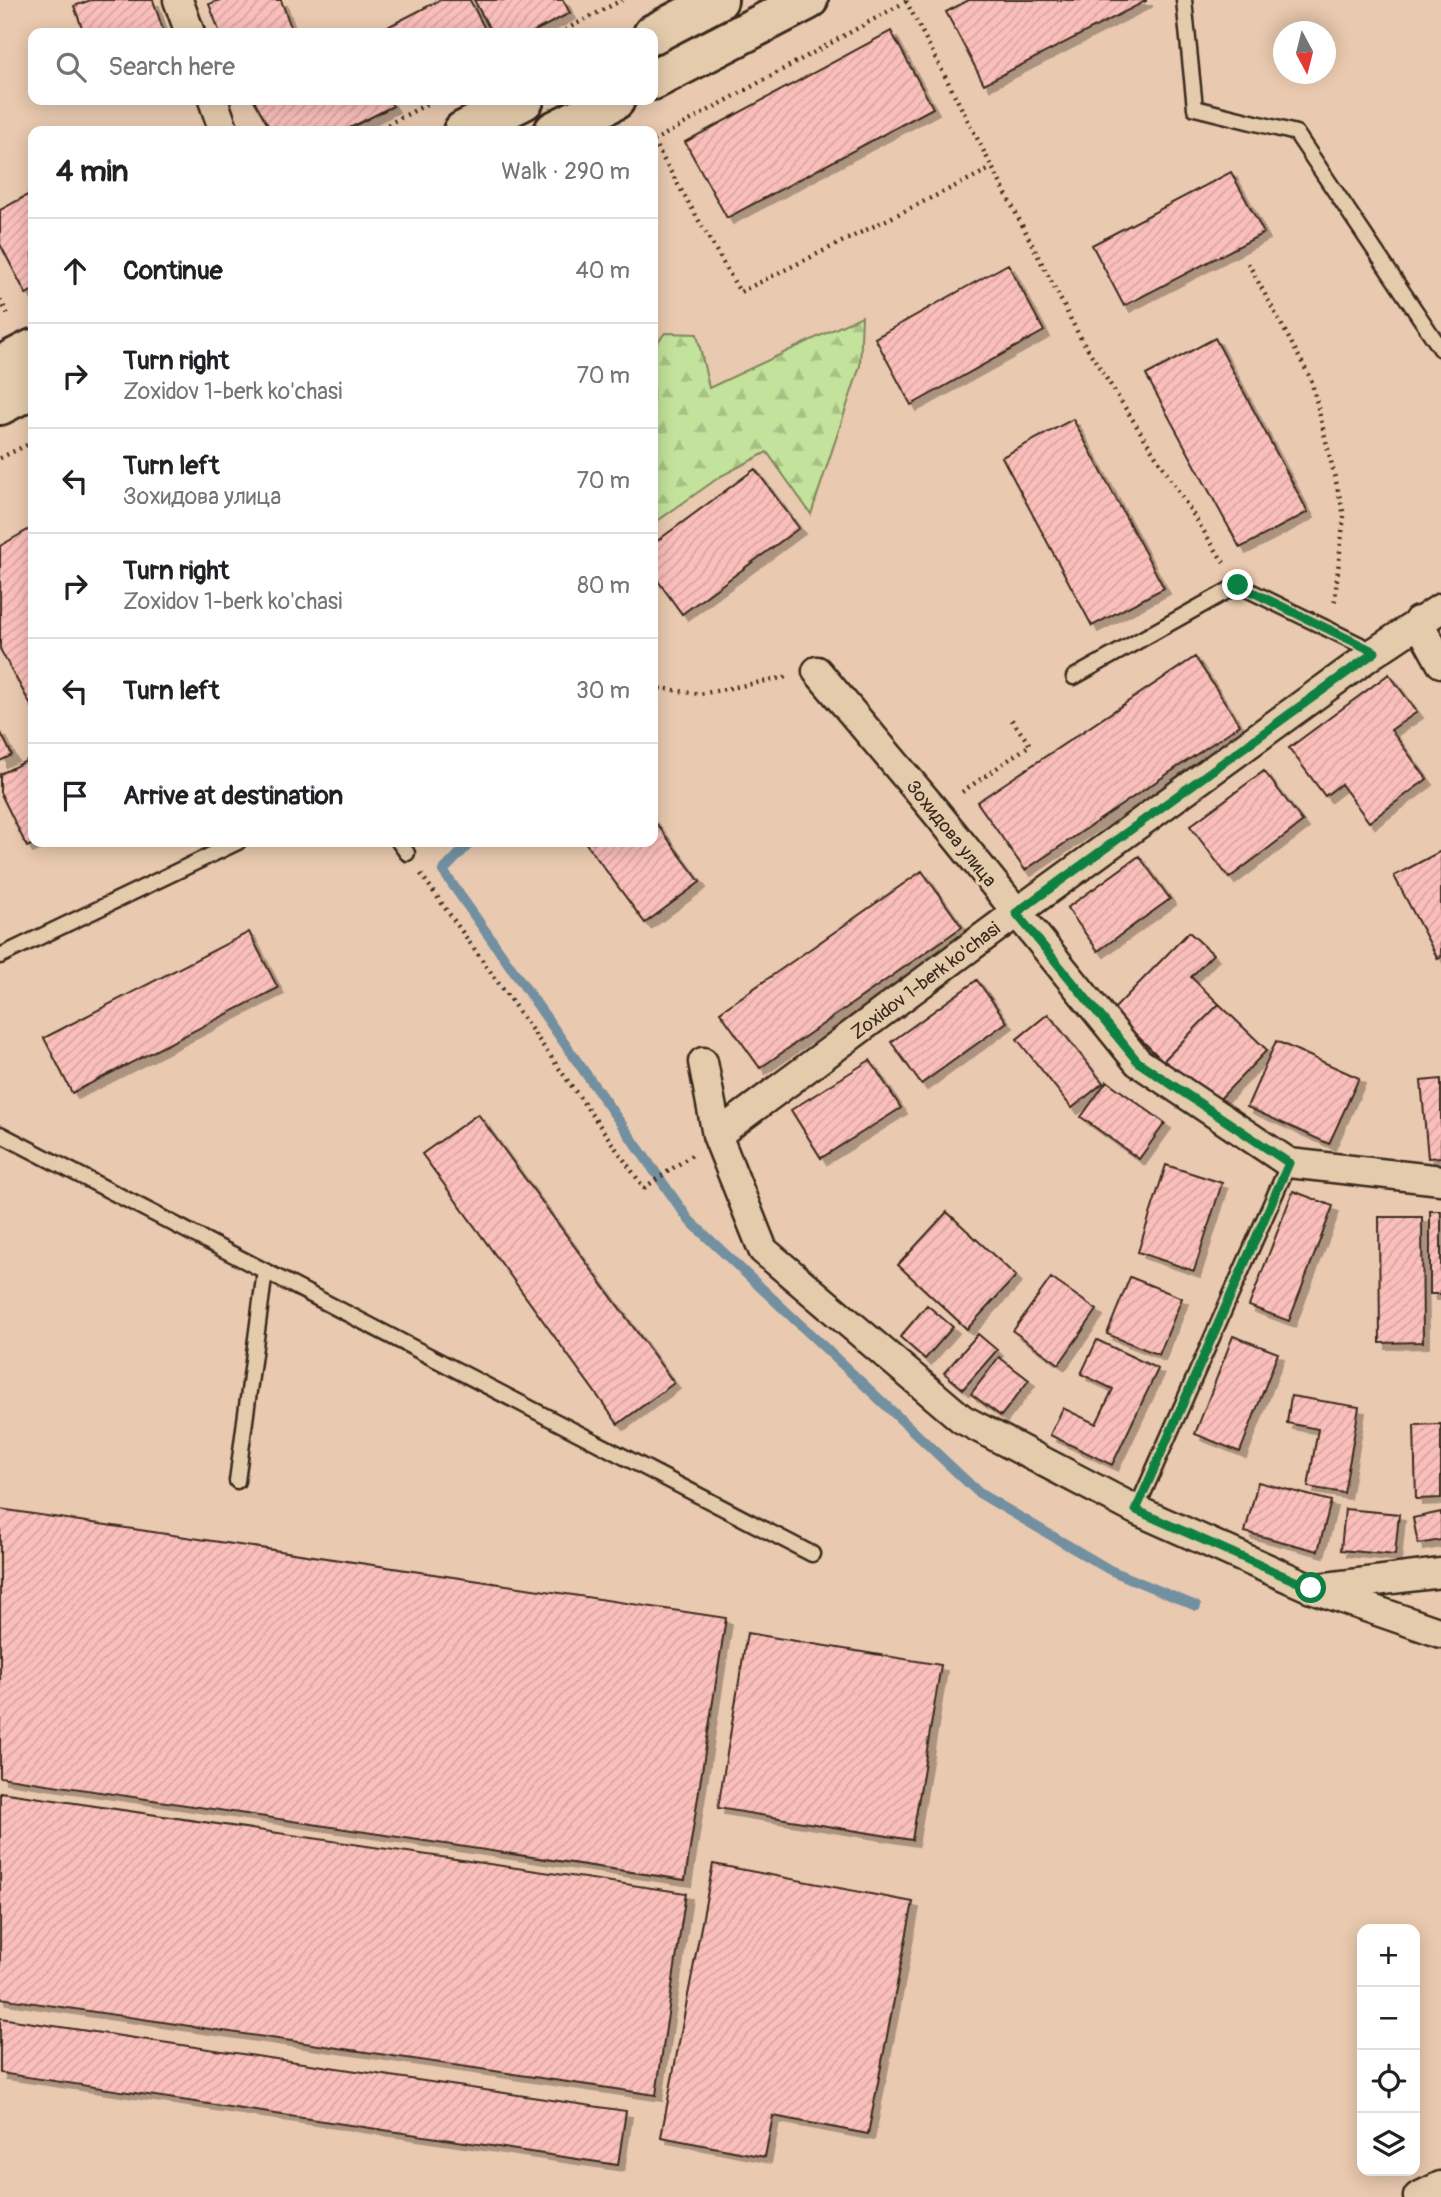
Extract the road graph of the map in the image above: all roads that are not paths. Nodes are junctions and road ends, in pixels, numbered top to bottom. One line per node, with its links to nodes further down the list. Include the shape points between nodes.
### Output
1 (178, 0): 5 (street)
2 (718, 0): 6 (main road)
3 (808, 0): 7 (main road)
4 (1184, 0): 14 (lane, via 1195,108 1296,133)
5 (188, 28)
6 (658, 31)
7 (658, 77)
8 (215, 105): 11 (street)
9 (514, 105): 12 (main road)
10 (605, 105): 13 (main road)
11 (221, 126)
12 (473, 126)
13 (564, 126)
14 (1441, 349)
15 (28, 352): 16 (main road)
16 (0, 366)
17 (28, 391): 18 (main road)
18 (0, 405)
19 (1430, 614): 20 (street, Zoxidov 1-berk ko'chasi); 21 (street)
20 (1375, 652): 23 (lane, via 1238,585); 25 (street, Zoxidov 1-berk ko'chasi)
21 (1441, 663)
22 (817, 671): 25 (street, Зохидова улица)
23 (1073, 677)
24 (228, 847): 26 (lane)
25 (1016, 913): 29 (street, Zoxidov 1-berk ko'chasi); 30 (street, Зохидова улица, via 1138,1062)
26 (0, 956)
27 (703, 1062): 29 (street)
28 (0, 1134): 32 (lane)
29 (717, 1135): 34 (street, via 763,1250 962,1419)
30 (1289, 1163): 31 (street, Зохидова улица); 34 (lane)
31 (1441, 1180)
32 (265, 1271): 33 (lane); 35 (lane)
33 (237, 1481)
34 (1136, 1510): 37 (street)
35 (812, 1554)
36 (1441, 1573): 37 (street)
37 (1311, 1588): 38 (street)
38 (1441, 1633)
39 (1441, 2186): 40 (street)
40 (1418, 2197)

